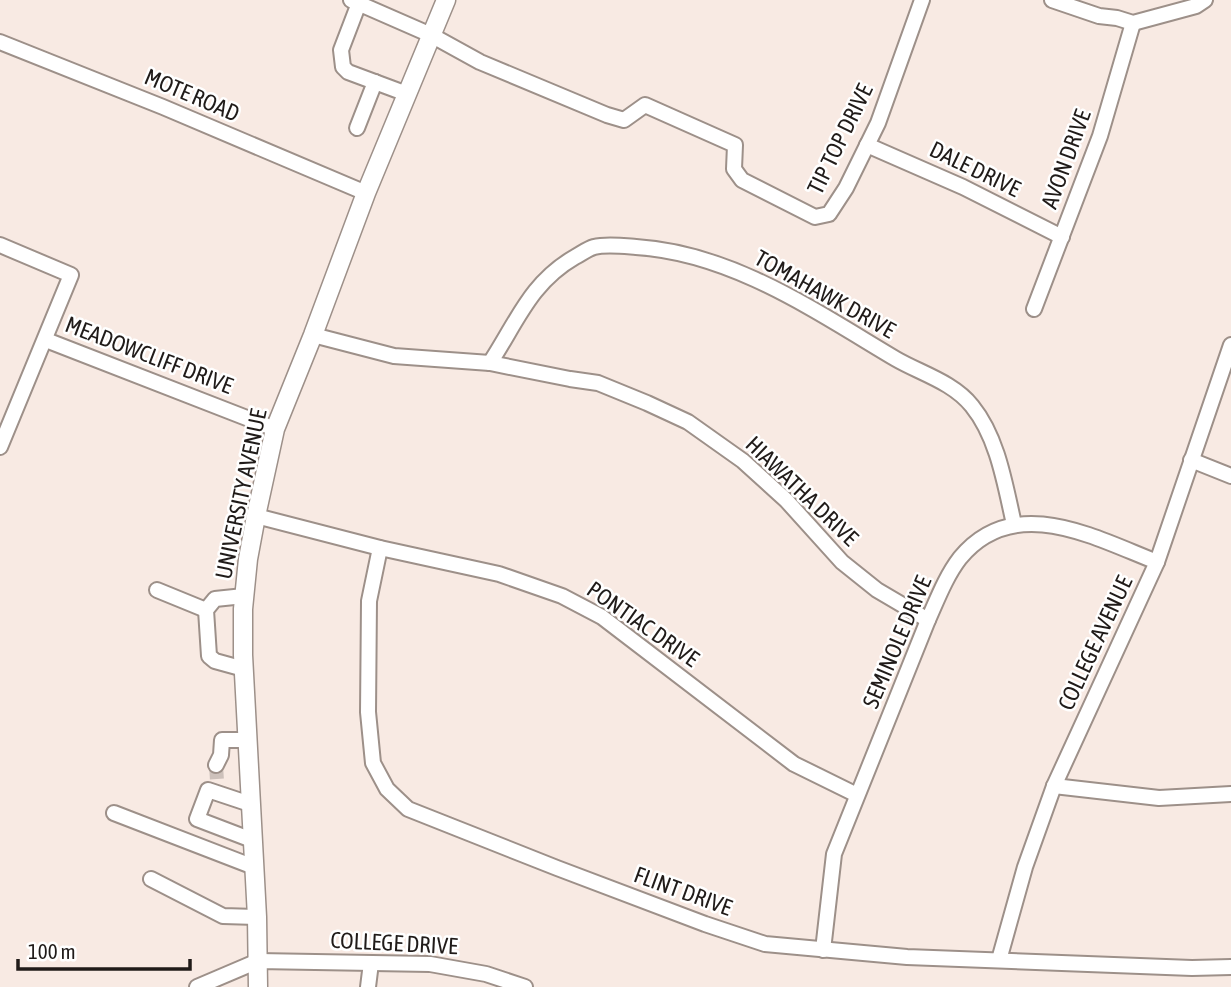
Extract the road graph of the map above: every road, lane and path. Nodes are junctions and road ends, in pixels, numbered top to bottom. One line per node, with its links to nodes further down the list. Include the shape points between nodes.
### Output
1 (446, 0): 7 (main road, UNIVERSITY AVENUE)
2 (922, 0): 12 (street, TIP TOP DRIVE)
3 (1052, 0): 6 (street)
4 (1205, 0): 6 (street)
5 (355, 2): 7 (street); 9 (street, via 341,60 348,72)
6 (1133, 23): 14 (street, AVON DRIVE, via 1100,136)
7 (432, 35): 10 (main road, UNIVERSITY AVENUE); 12 (street, TIP TOP DRIVE, via 480,62 607,115 624,120 645,105 735,145 734,169 742,180 816,217 829,214)
8 (0, 42): 13 (street, MOTE ROAD)
9 (375, 82): 10 (street); 11 (street)
10 (407, 94): 13 (main road, UNIVERSITY AVENUE)
11 (357, 128)
12 (867, 145): 14 (street, DALE DRIVE)
13 (366, 193): 17 (main road, UNIVERSITY AVENUE)
14 (1062, 237): 16 (street, AVON DRIVE)
15 (0, 245): 18 (street, via 71,275)
16 (1034, 309)
17 (313, 335): 20 (street, HIAWATHA DRIVE, via 394,356); 21 (main road, UNIVERSITY AVENUE)
18 (46, 340): 21 (street, MEADOWCLIFF DRIVE); 22 (street)
19 (1231, 345): 23 (street, COLLEGE AVENUE)
20 (490, 363): 26 (street, TOMAHAWK DRIVE, via 526,300 562,265 593,247 661,248 692,256 793,297 971,404 994,448); 32 (street, HIAWATHA DRIVE, via 598,383 688,422 743,461 786,500 842,562 877,590)
21 (275, 429): 25 (main road, UNIVERSITY AVENUE)
22 (0, 447)
23 (1191, 460): 24 (street); 28 (street, COLLEGE AVENUE)
24 (1231, 477)
25 (256, 516): 27 (street, PONTIAC DRIVE); 30 (main road, UNIVERSITY AVENUE)
26 (1014, 524): 28 (street, SEMINOLE DRIVE, via 1049,524 1076,531); 32 (street, SEMINOLE DRIVE, via 984,538 960,558)
27 (380, 548): 38 (street, PONTIAC DRIVE, via 499,574 572,601 602,617 793,764); 45 (street, FLINT DRIVE, via 369,601 368,712 373,763 397,800 439,822 705,924 765,944)
28 (1157, 562): 36 (street, COLLEGE AVENUE)
29 (158, 590): 31 (street)
30 (244, 596): 31 (street, via 215,599); 33 (main road, UNIVERSITY AVENUE)
31 (206, 610): 33 (street, via 209,656)
32 (928, 620): 38 (street, SEMINOLE DRIVE)
33 (244, 669): 34 (main road, UNIVERSITY AVENUE)
34 (248, 740): 35 (street, via 222,740); 39 (main road, UNIVERSITY AVENUE)
35 (221, 762)
36 (1054, 786): 37 (street, via 1159,798); 46 (street, COLLEGE AVENUE)
37 (1231, 794)
38 (857, 795): 45 (street, SEMINOLE DRIVE, via 834,855)
39 (250, 804): 41 (main road, UNIVERSITY AVENUE); 41 (street, via 222,786 208,790 197,819)
40 (114, 813): 42 (street)
41 (252, 840): 42 (main road, UNIVERSITY AVENUE)
42 (254, 867): 44 (main road, UNIVERSITY AVENUE)
43 (151, 879): 44 (street, via 223,916)
44 (257, 917): 47 (main road, UNIVERSITY AVENUE)
45 (823, 950): 46 (street, FLINT DRIVE)
46 (999, 960): 49 (street, FLINT DRIVE)
47 (258, 961): 48 (street, COLLEGE DRIVE); 50 (street); 51 (main road, UNIVERSITY AVENUE)
48 (371, 963): 52 (street); 53 (street, COLLEGE DRIVE, via 458,967)
49 (1231, 967)
50 (197, 987)
51 (258, 987)
52 (368, 987)
53 (525, 987)

